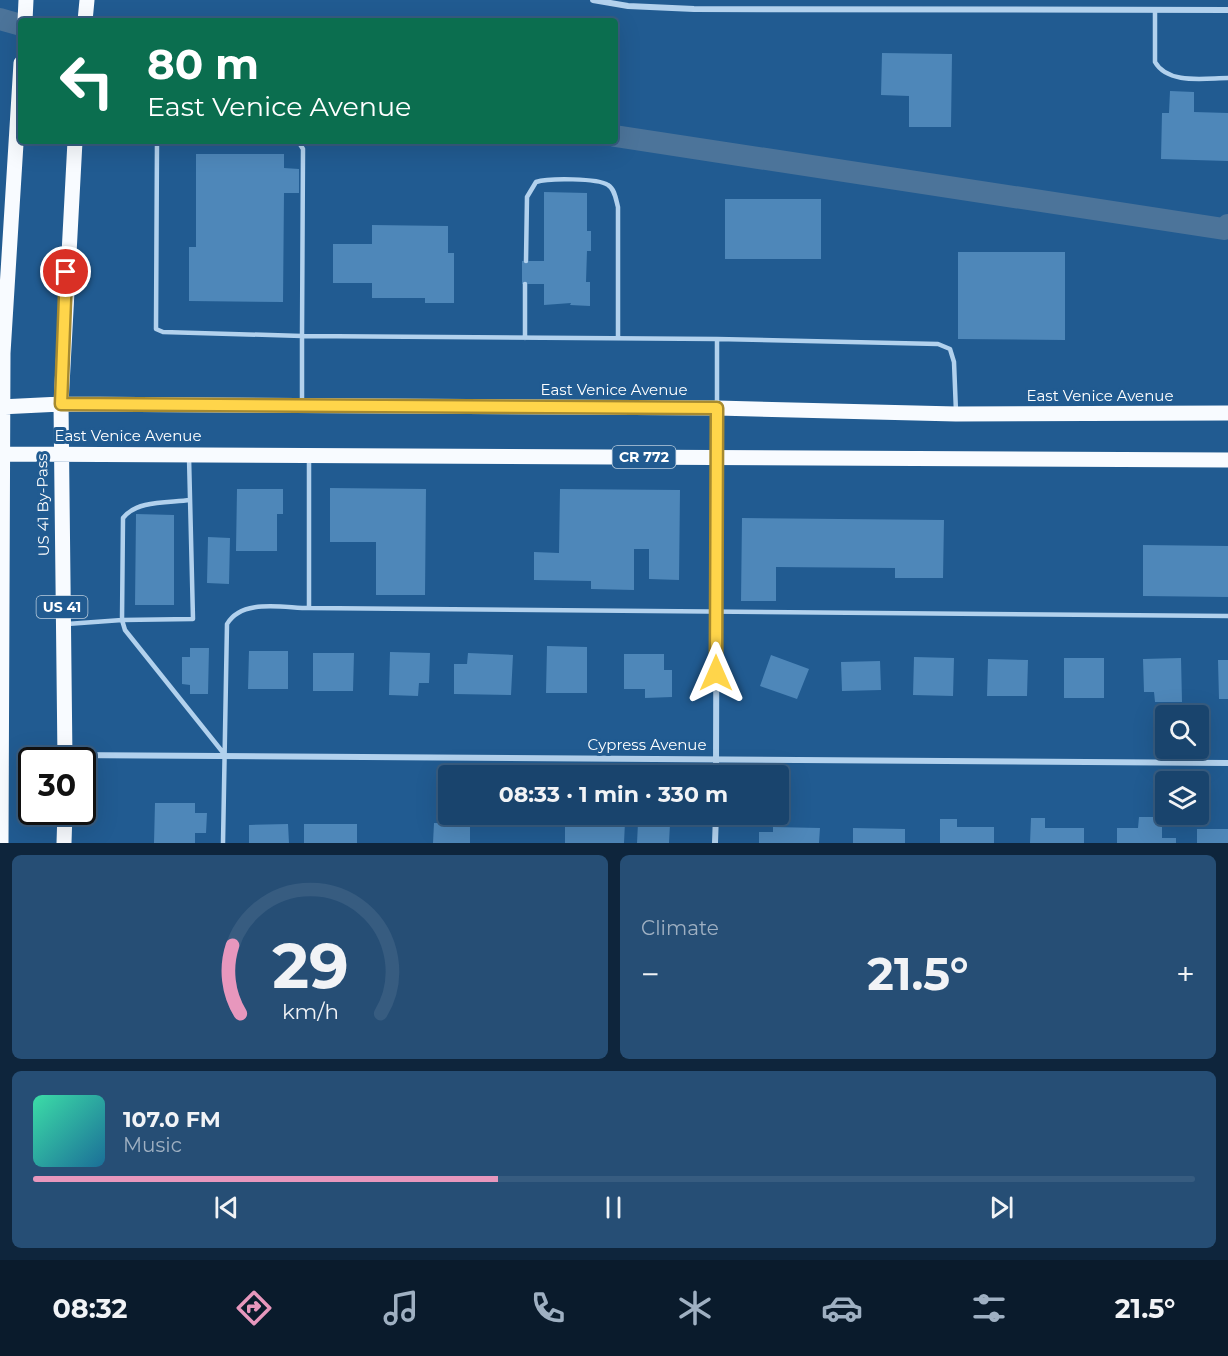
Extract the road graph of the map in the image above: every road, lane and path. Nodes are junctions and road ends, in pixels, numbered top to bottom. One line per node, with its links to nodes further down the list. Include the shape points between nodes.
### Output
1 (26, 0): 6 (main road)
2 (87, 0): 7 (main road)
3 (593, 0): 4 (street, via 694,9)
4 (1155, 10): 5 (street); 8 (lane, via 1158,68 1172,76)
5 (1228, 10)
6 (25, 18)
7 (85, 18)
8 (1228, 78)
9 (18, 107): 20 (main road)
10 (75, 144): 19 (main road, US 41 By-Pass / US 41)
11 (157, 144): 15 (lane, via 156,329)
12 (300, 144): 15 (lane)
13 (526, 261): 17 (lane, via 526,197 536,182 600,182 613,190 618,207)
14 (525, 284): 16 (lane)
15 (302, 336): 16 (lane); 21 (lane)
16 (525, 338): 17 (lane)
17 (618, 338): 18 (lane)
18 (717, 339): 22 (lane); 24 (lane, via 938,344 950,350 954,362)
19 (61, 404): 20 (main road, East Venice Avenue); 21 (main road, East Venice Avenue); 26 (main road, US 41 By-Pass / US 41)
20 (1, 407): 25 (main road)
21 (302, 407): 22 (main road, East Venice Avenue)
22 (717, 408): 24 (main road, East Venice Avenue); 29 (street)
23 (1228, 413): 24 (main road, East Venice Avenue)
24 (956, 414)
25 (1, 454): 26 (main road, East Venice Avenue / CR 772); 32 (main road)
26 (60, 454): 27 (main road, East Venice Avenue / CR 772); 37 (main road, US 41 By-Pass / US 41)
27 (189, 455): 28 (main road, East Venice Avenue / CR 772); 31 (lane)
28 (309, 455): 29 (main road, East Venice Avenue / CR 772); 33 (lane)
29 (716, 457): 30 (main road, East Venice Avenue / CR 772); 34 (street)
30 (1228, 460)
31 (190, 500): 36 (lane, via 138,506 123,519); 36 (lane, via 193,619)
32 (1, 582): 39 (main road)
33 (309, 608): 34 (lane); 40 (lane, via 247,608 230,619 225,634)
34 (715, 610): 35 (lane); 42 (street)
35 (1228, 616)
36 (122, 620): 37 (lane); 40 (lane, via 125,630)
37 (63, 624): 38 (main road, US 41 By-Pass / US 41)
38 (65, 747)
39 (1, 752): 47 (main road)
40 (225, 755): 41 (street, Cypress Avenue); 42 (street, Cypress Avenue); 49 (lane)
41 (96, 757)
42 (716, 758): 43 (street, Cypress Avenue); 44 (street)
43 (1228, 763)
44 (716, 765)
45 (65, 825): 48 (main road)
46 (716, 825): 50 (street)
47 (2, 843)
48 (64, 843)
49 (223, 843)
50 (715, 843)

